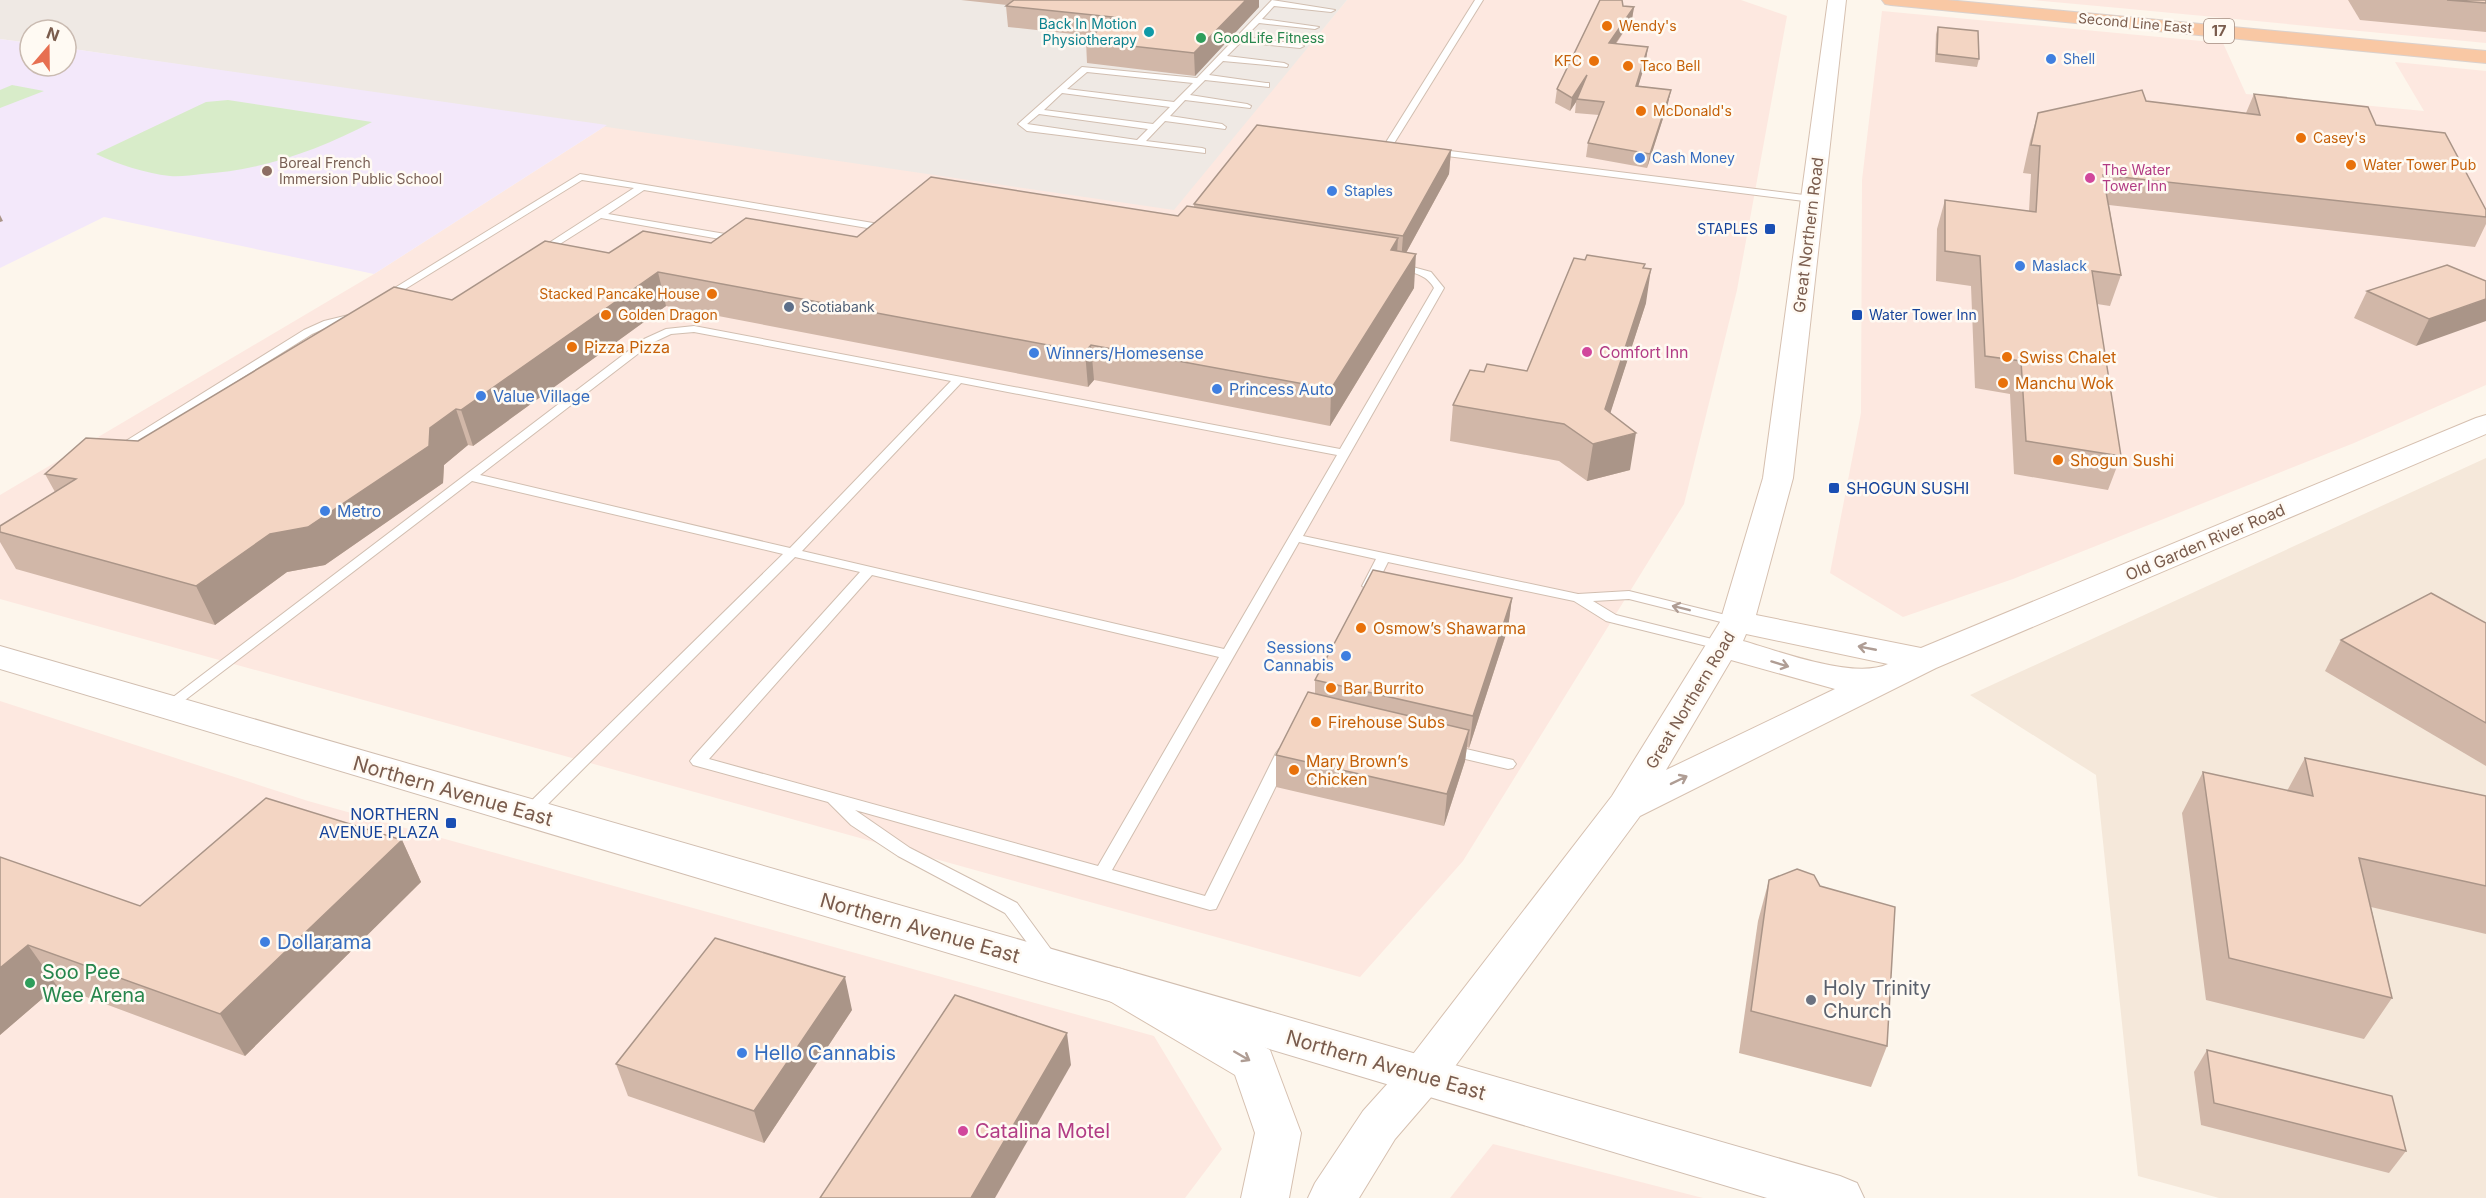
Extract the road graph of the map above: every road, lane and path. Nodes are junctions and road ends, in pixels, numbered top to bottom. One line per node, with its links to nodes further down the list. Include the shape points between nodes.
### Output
1 (1479, 0): 26 (lane, via 1387,147)
2 (1837, 0): 30 (main road, Great Northern Road)
3 (1891, 0): 6 (highway, Second Line East / 17)
4 (1929, 0): 6 (highway)
5 (1274, 2): 7 (lane); 8 (lane)
6 (1951, 6): 12 (highway, Second Line East / 17)
7 (1330, 10)
8 (1256, 20): 9 (lane); 10 (lane)
9 (1315, 27)
10 (1238, 39): 11 (lane); 13 (lane)
11 (1300, 46)
12 (2486, 57)
13 (1221, 58): 14 (lane); 15 (lane)
14 (1284, 65)
15 (1200, 79): 16 (lane); 17 (lane, via 1085,69); 18 (lane)
16 (1266, 85)
17 (1059, 90): 19 (lane); 21 (lane)
18 (1183, 97): 19 (lane); 20 (lane)
19 (1176, 105): 22 (lane)
20 (1247, 106)
21 (1036, 111): 23 (lane); 25 (lane, via 1023,126)
22 (1163, 118): 23 (lane); 24 (lane)
23 (1155, 127): 25 (lane)
24 (1222, 127)
25 (1139, 143): 27 (lane)
26 (1411, 150)
27 (1202, 151)
28 (1423, 151): 30 (lane)
29 (642, 188): 31 (lane); 32 (lane, via 883,224); 36 (lane, via 580,177)
30 (1812, 199): 49 (main road, Great Northern Road, via 1778,478)
31 (599, 215): 33 (lane); 34 (lane)
32 (870, 235)
33 (750, 241)
34 (530, 260)
35 (1384, 264): 40 (lane, via 1425,273 1439,288)
36 (372, 305)
37 (360, 314): 41 (lane, via 308,332)
38 (959, 379): 40 (lane); 42 (lane, via 694,329 675,329 648,340); 44 (lane)
39 (2486, 424): 52 (main road, Old Garden River Road)
40 (1344, 453): 43 (lane)
41 (111, 454)
42 (472, 477): 44 (lane); 54 (lane)
43 (1296, 538): 45 (lane); 50 (lane)
44 (793, 552): 46 (lane); 60 (lane)
45 (1384, 557): 47 (lane); 48 (lane)
46 (869, 570): 50 (lane); 58 (lane, via 698,761)
47 (1578, 598): 49 (lane, via 1611,618); 49 (lane, one-way to 47, via 1629,595)
48 (1362, 599)
49 (1731, 634): 52 (main road, one-way to 49); 53 (main road, Old Garden River Road, one-way to 53, via 1828,677); 59 (main road, Great Northern Road)
50 (1228, 655): 61 (lane)
51 (0, 657): 54 (main road, Northern Avenue East)
52 (1924, 660): 53 (main road, Old Garden River Road)
53 (1880, 681): 59 (main road, one-way to 53)
54 (167, 707): 60 (main road, Northern Avenue East)
55 (1293, 736): 61 (lane, via 1210,904)
56 (1428, 745): 57 (lane)
57 (1508, 764)
58 (833, 798): 61 (lane); 62 (lane, via 857,821 904,852 1011,908)
59 (1626, 806): 64 (main road, Great Northern Road)
60 (529, 813): 62 (main road, Northern Avenue East)
61 (1102, 873)
62 (1055, 967): 63 (main road, Northern Avenue East)
63 (1118, 985): 64 (main road, Northern Avenue East); 65 (main road, one-way to 65, via 1254,1063 1278,1133)
64 (1423, 1075): 66 (main road, Great Northern Road, via 1379,1125); 67 (main road, Northern Avenue East)
65 (1265, 1198)
66 (1332, 1198)
67 (1840, 1198)

